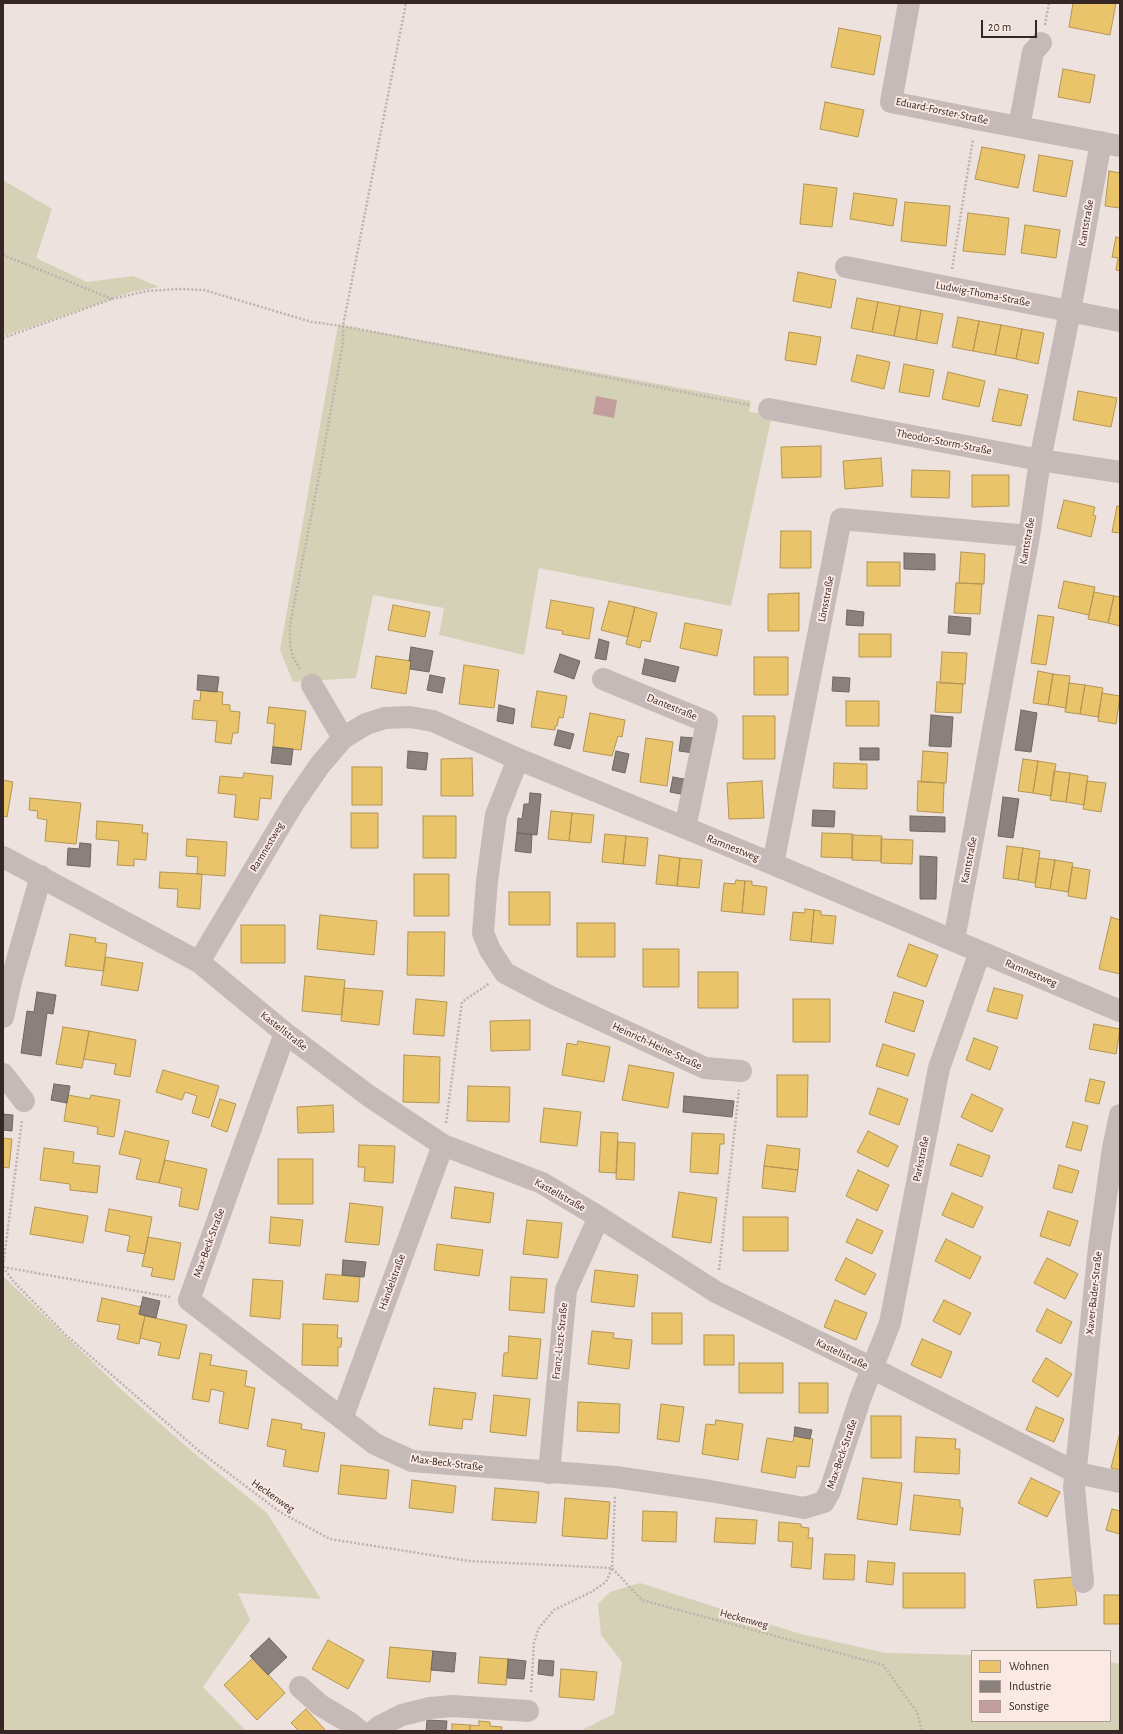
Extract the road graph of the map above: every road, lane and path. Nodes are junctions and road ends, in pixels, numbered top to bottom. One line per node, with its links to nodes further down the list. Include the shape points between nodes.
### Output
1 (406, 3): 13 (path)
2 (909, 3): 4 (street, Eduard-Forster-Straße, via 891,102)
3 (1041, 43): 5 (street, via 1033,52)
4 (976, 119): 5 (street, Eduard-Forster-Straße); 9 (path)
5 (1019, 127): 6 (street, Eduard-Forster-Straße)
6 (1110, 144): 11 (street, Kantstraße)
7 (3, 255): 10 (path)
8 (846, 267): 9 (street, Ludwig-Thoma-Straße)
9 (949, 287): 11 (street, Ludwig-Thoma-Straße)
10 (112, 299): 13 (path, via 147,291 204,290 312,322); 14 (path)
11 (1070, 311): 12 (street, Ludwig-Thoma-Straße); 16 (street, Kantstraße)
12 (1120, 321)
13 (343, 326): 15 (path); 20 (path, via 343,343 290,625 293,657)
14 (3, 338)
15 (769, 409): 16 (street, Theodor-Storm-Straße)
16 (1040, 460): 17 (street, Theodor-Storm-Straße); 18 (street, Kantstraße)
17 (1120, 472)
18 (1029, 536): 25 (street, Lönsstraße, via 842,519); 27 (street, Kantstraße)
19 (603, 679): 23 (street, Dantestraße, via 707,722)
20 (312, 685): 21 (street)
21 (343, 738): 22 (street, Ramnestweg, via 366,724 385,718 410,717 433,721); 29 (street, Ramnestweg, via 320,765 293,804)
22 (518, 760): 23 (street, Ramnestweg); 30 (street, Heinrich-Heine-Straße, via 496,815 483,933 490,950)
23 (685, 828): 25 (street, Ramnestweg)
24 (3, 857): 26 (street, Kastellstraße)
25 (773, 864): 27 (street, Ramnestweg)
26 (41, 876): 29 (street, Kastellstraße); 32 (street)
27 (954, 940): 28 (street, Ramnestweg)
28 (980, 952): 31 (street, Ramnestweg); 43 (street, Parkstraße, via 939,1068 890,1323)
29 (199, 962): 33 (street, Kastellstraße)
30 (505, 973): 34 (street, Heinrich-Heine-Straße, via 705,1068); 38 (path, via 462,1002)
31 (1120, 1011)
32 (3, 1017)
33 (285, 1033): 38 (street, Kastellstraße, via 369,1096); 42 (street, Max-Beck-Straße)
34 (741, 1071): 41 (path)
35 (3, 1074): 36 (street)
36 (24, 1101): 40 (path)
37 (1120, 1115): 46 (street, Xaver-Bader-Straße, via 1099,1247)
38 (442, 1145): 39 (street, Kastellstraße, via 542,1183); 44 (street, Händelstraße)
39 (599, 1216): 41 (street, Kastellstraße); 45 (street, Franz-Liszt-Straße, via 566,1290)
40 (3, 1267): 42 (path); 49 (path, Heckenweg, via 14,1282 66,1335 199,1451 280,1512 330,1539 470,1561)
41 (716, 1292): 43 (street, Kastellstraße)
42 (189, 1300): 44 (street, Max-Beck-Straße)
43 (872, 1368): 46 (street, Kastellstraße); 47 (street, Max-Beck-Straße, via 824,1502 804,1508)
44 (342, 1419): 45 (street, Max-Beck-Straße, via 375,1444 412,1461)
45 (549, 1473): 47 (street, Max-Beck-Straße)
46 (1077, 1473): 48 (street, Kastellstraße); 50 (street, Xaver-Bader-Straße, via 1074,1488)
47 (616, 1477): 49 (path)
48 (1120, 1482)
49 (612, 1568): 51 (path, via 606,1582 547,1616 534,1642); 56 (path, Heckenweg, via 642,1600 883,1665 917,1712)
50 (1083, 1582)
51 (532, 1684)
52 (300, 1687): 54 (street, via 320,1705)
53 (528, 1711): 55 (street, via 453,1706 430,1708 402,1715)
54 (360, 1731)
55 (374, 1731)
56 (922, 1731)

